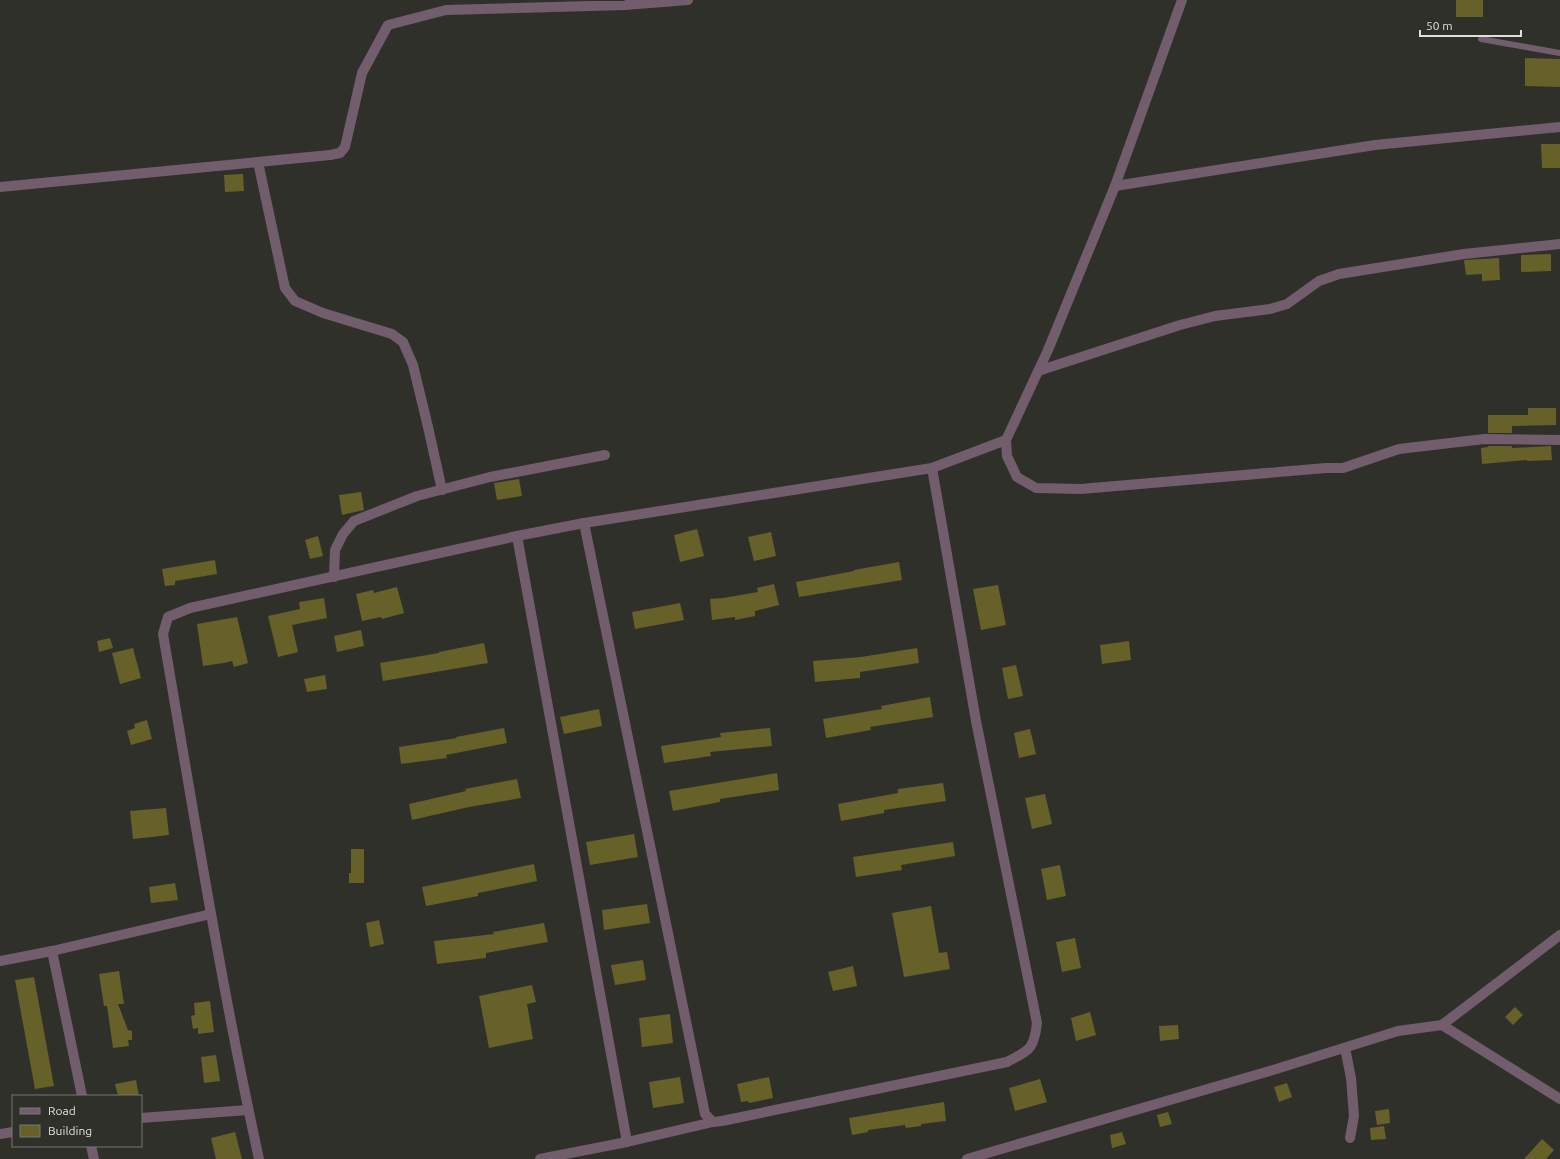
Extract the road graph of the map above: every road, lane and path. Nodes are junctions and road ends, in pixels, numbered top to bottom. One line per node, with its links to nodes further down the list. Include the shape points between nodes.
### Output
1 (688, 0): 6 (street, via 626,5 446,10 388,25 362,73 345,147 340,153)
2 (1182, 0): 7 (street)
3 (1481, 39): 4 (lane)
4 (1560, 53)
5 (1560, 127): 7 (street, via 1375,145)
6 (258, 162): 8 (street); 15 (street, via 285,288 295,300 323,313 392,334 403,342 413,365)
7 (1115, 186): 10 (street)
8 (0, 187)
9 (1560, 244): 10 (street, via 1464,254 1339,274 1319,281 1287,304 1180,325)
10 (1038, 371): 11 (street)
11 (1006, 440): 12 (street, via 1006,456 1017,477 1036,488 1080,489 1343,468 1399,449 1484,439); 14 (street)
12 (1560, 440)
13 (605, 455): 15 (street, via 490,477)
14 (932, 468): 16 (street); 29 (street, via 976,721 1037,1023 1035,1040 1027,1051 1007,1062)
15 (442, 490): 18 (street, via 417,496 354,521 334,550)
16 (584, 523): 17 (street); 29 (street, via 705,1114)
17 (517, 536): 18 (street); 33 (street)
18 (334, 577): 19 (street, via 190,608 168,617 163,634)
19 (211, 914): 21 (street); 27 (street)
20 (1560, 936): 23 (street)
21 (52, 951): 22 (street); 25 (street)
22 (0, 961)
23 (1442, 1025): 24 (street, via 1398,1031); 26 (street)
24 (1345, 1048): 32 (street, via 1351,1078 1354,1116); 38 (street)
25 (82, 1095)
26 (1560, 1099)
27 (248, 1110): 28 (street); 36 (street)
28 (142, 1118)
29 (713, 1122): 33 (street)
30 (12, 1132): 31 (street)
31 (0, 1134)
32 (1350, 1138)
33 (627, 1142): 37 (street)
34 (92, 1147): 35 (street)
35 (94, 1159)
36 (259, 1159)
37 (540, 1159)
38 (968, 1159)

